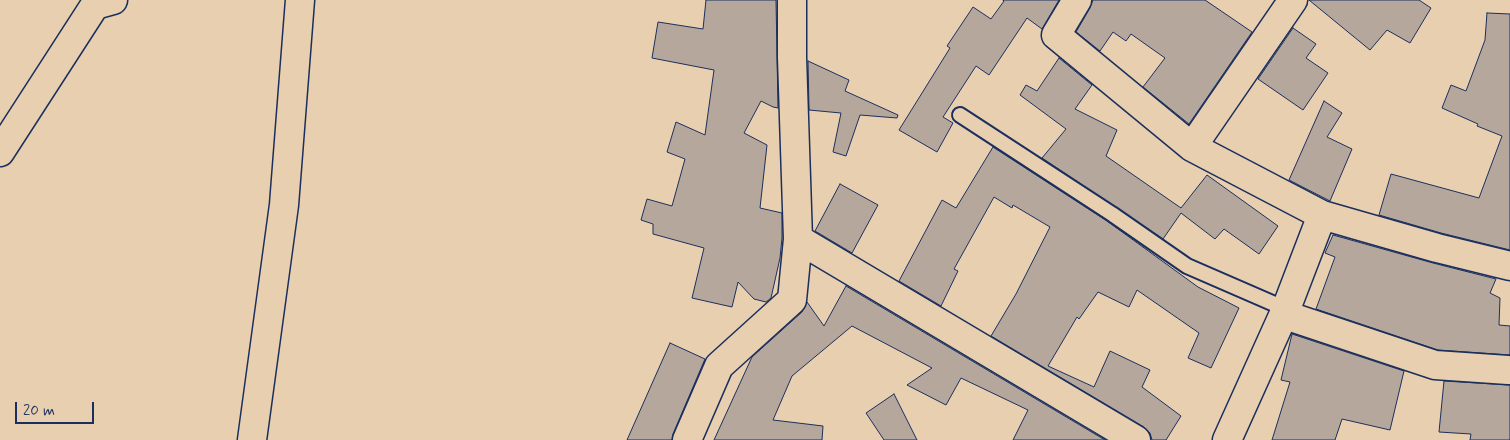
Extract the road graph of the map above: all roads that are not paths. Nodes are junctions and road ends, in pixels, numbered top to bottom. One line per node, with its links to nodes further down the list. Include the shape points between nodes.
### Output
1 (113, 0): 8 (street, via 96,5)
2 (300, 0): 14 (street, via 284,205)
3 (792, 0): 10 (street)
4 (1077, 0): 7 (street, via 1056,36)
5 (1293, 0): 7 (street)
6 (960, 115): 12 (lane, via 1187,266)
7 (1192, 147): 9 (street)
8 (0, 152)
9 (1322, 215): 11 (street); 12 (street)
10 (798, 240): 15 (street, via 792,300 719,366); 16 (street)
11 (1510, 266)
12 (1285, 311): 13 (street, via 1297,319 1435,365); 17 (street)
13 (1508, 370)
14 (252, 440)
15 (687, 440)
16 (1136, 440)
17 (1227, 440)

